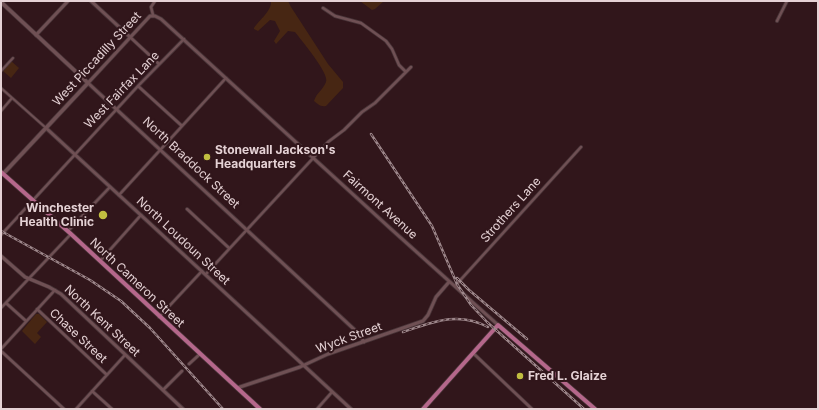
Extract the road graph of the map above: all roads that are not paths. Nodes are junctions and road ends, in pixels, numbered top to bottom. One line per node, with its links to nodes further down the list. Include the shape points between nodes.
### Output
1 (68, 1): 9 (street)
2 (91, 1): 10 (street)
3 (155, 1): 7 (street, West Piccadilly Street, via 151,8)
4 (787, 1): 8 (street)
5 (1, 2): 9 (main road, North Braddock Street)
6 (323, 8): 16 (street, via 335,16 361,24 386,41 399,65)
7 (153, 15): 10 (street, West Piccadilly Street); 11 (street, Fairmont Avenue)
8 (777, 21)
9 (36, 35): 18 (main road, North Braddock Street)
10 (130, 37): 13 (street); 18 (street, West Piccadilly Street)
11 (184, 40): 13 (street, West Fairfax Lane); 17 (street, Fairmont Avenue)
12 (13, 58): 15 (street)
13 (159, 64): 19 (street, West Fairfax Lane)
14 (410, 67): 16 (street)
15 (1, 71)
16 (406, 72): 29 (street)
17 (226, 78): 24 (street); 29 (street, Fairmont Avenue)
18 (88, 83): 22 (street, North Braddock Street); 25 (main road, West Piccadilly Street)
19 (138, 86): 22 (street, West Fairfax Lane); 24 (street)
20 (1, 88): 21 (street, North Loudoun Street)
21 (12, 98): 23 (street); 25 (street, North Loudoun Street)
22 (116, 109): 27 (street, North Braddock Street); 28 (street, West Fairfax Lane)
23 (1, 111)
24 (182, 126): 27 (street)
25 (46, 128): 28 (street, North Loudoun Street); 30 (main road, West Piccadilly Street)
26 (581, 147): 46 (street, Strothers Lane)
27 (161, 149): 32 (street); 36 (street, North Braddock Street)
28 (74, 155): 31 (street, North Loudoun Street); 33 (street, West Fairfax Lane)
29 (313, 157): 36 (street); 45 (street, Fairmont Avenue)
30 (2, 174): 33 (main road, North Cameron Street)
31 (110, 187): 32 (street, North Loudoun Street); 37 (street)
32 (119, 195): 35 (street, North Loudoun Street)
33 (32, 200): 37 (main road, North Cameron Street); 38 (street, West Fairfax Lane)
34 (187, 209): 39 (street)
35 (141, 214): 41 (street); 42 (street, North Loudoun Street)
36 (247, 229): 39 (street); 54 (street, North Braddock Street, via 357,332)
37 (69, 233): 41 (main road, North Cameron Street); 44 (street)
38 (1, 234)
39 (229, 248): 43 (street)
40 (1, 256): 44 (street, North Kent Street)
41 (100, 262): 51 (main road, North Cameron Street)
42 (202, 271): 43 (street, North Loudoun Street); 51 (street)
43 (206, 274): 60 (street, North Loudoun Street)
44 (28, 279): 47 (street, North Kent Street); 48 (street)
45 (449, 282): 46 (street, Fairmont Avenue); 54 (street, Wyck Street, via 436,296 425,320)
46 (455, 286): 53 (street, Fairmont Avenue)
47 (55, 290): 50 (street); 58 (street, North Kent Street)
48 (6, 303): 49 (street); 52 (street)
49 (1, 308)
50 (37, 309): 52 (street); 62 (street, Chase Street)
51 (159, 317): 57 (main road, North Cameron Street)
52 (26, 321): 55 (street)
53 (498, 325): 56 (main road); 76 (main road, Fairmont Avenue)
54 (364, 342): 60 (street, Wyck Street)
55 (1, 350): 67 (street)
56 (472, 353): 74 (main road); 75 (street)
57 (200, 354): 59 (street); 63 (main road, North Cameron Street)
58 (125, 355): 62 (street); 64 (street, North Kent Street)
59 (189, 364)
60 (304, 365): 63 (street, Wyck Street); 66 (street, North Loudoun Street)
61 (182, 372): 64 (street)
62 (107, 376): 65 (street)
63 (237, 388): 71 (main road, North Cameron Street)
64 (163, 390): 70 (street, North Kent Street)
65 (92, 391): 68 (street); 69 (street)
66 (332, 392): 72 (street); 73 (street, North Loudoun Street)
67 (64, 409)
68 (76, 409)
69 (112, 409)
70 (183, 409)
71 (260, 409)
72 (318, 409)
73 (351, 409)
74 (423, 409)
75 (531, 409)
76 (595, 409)

